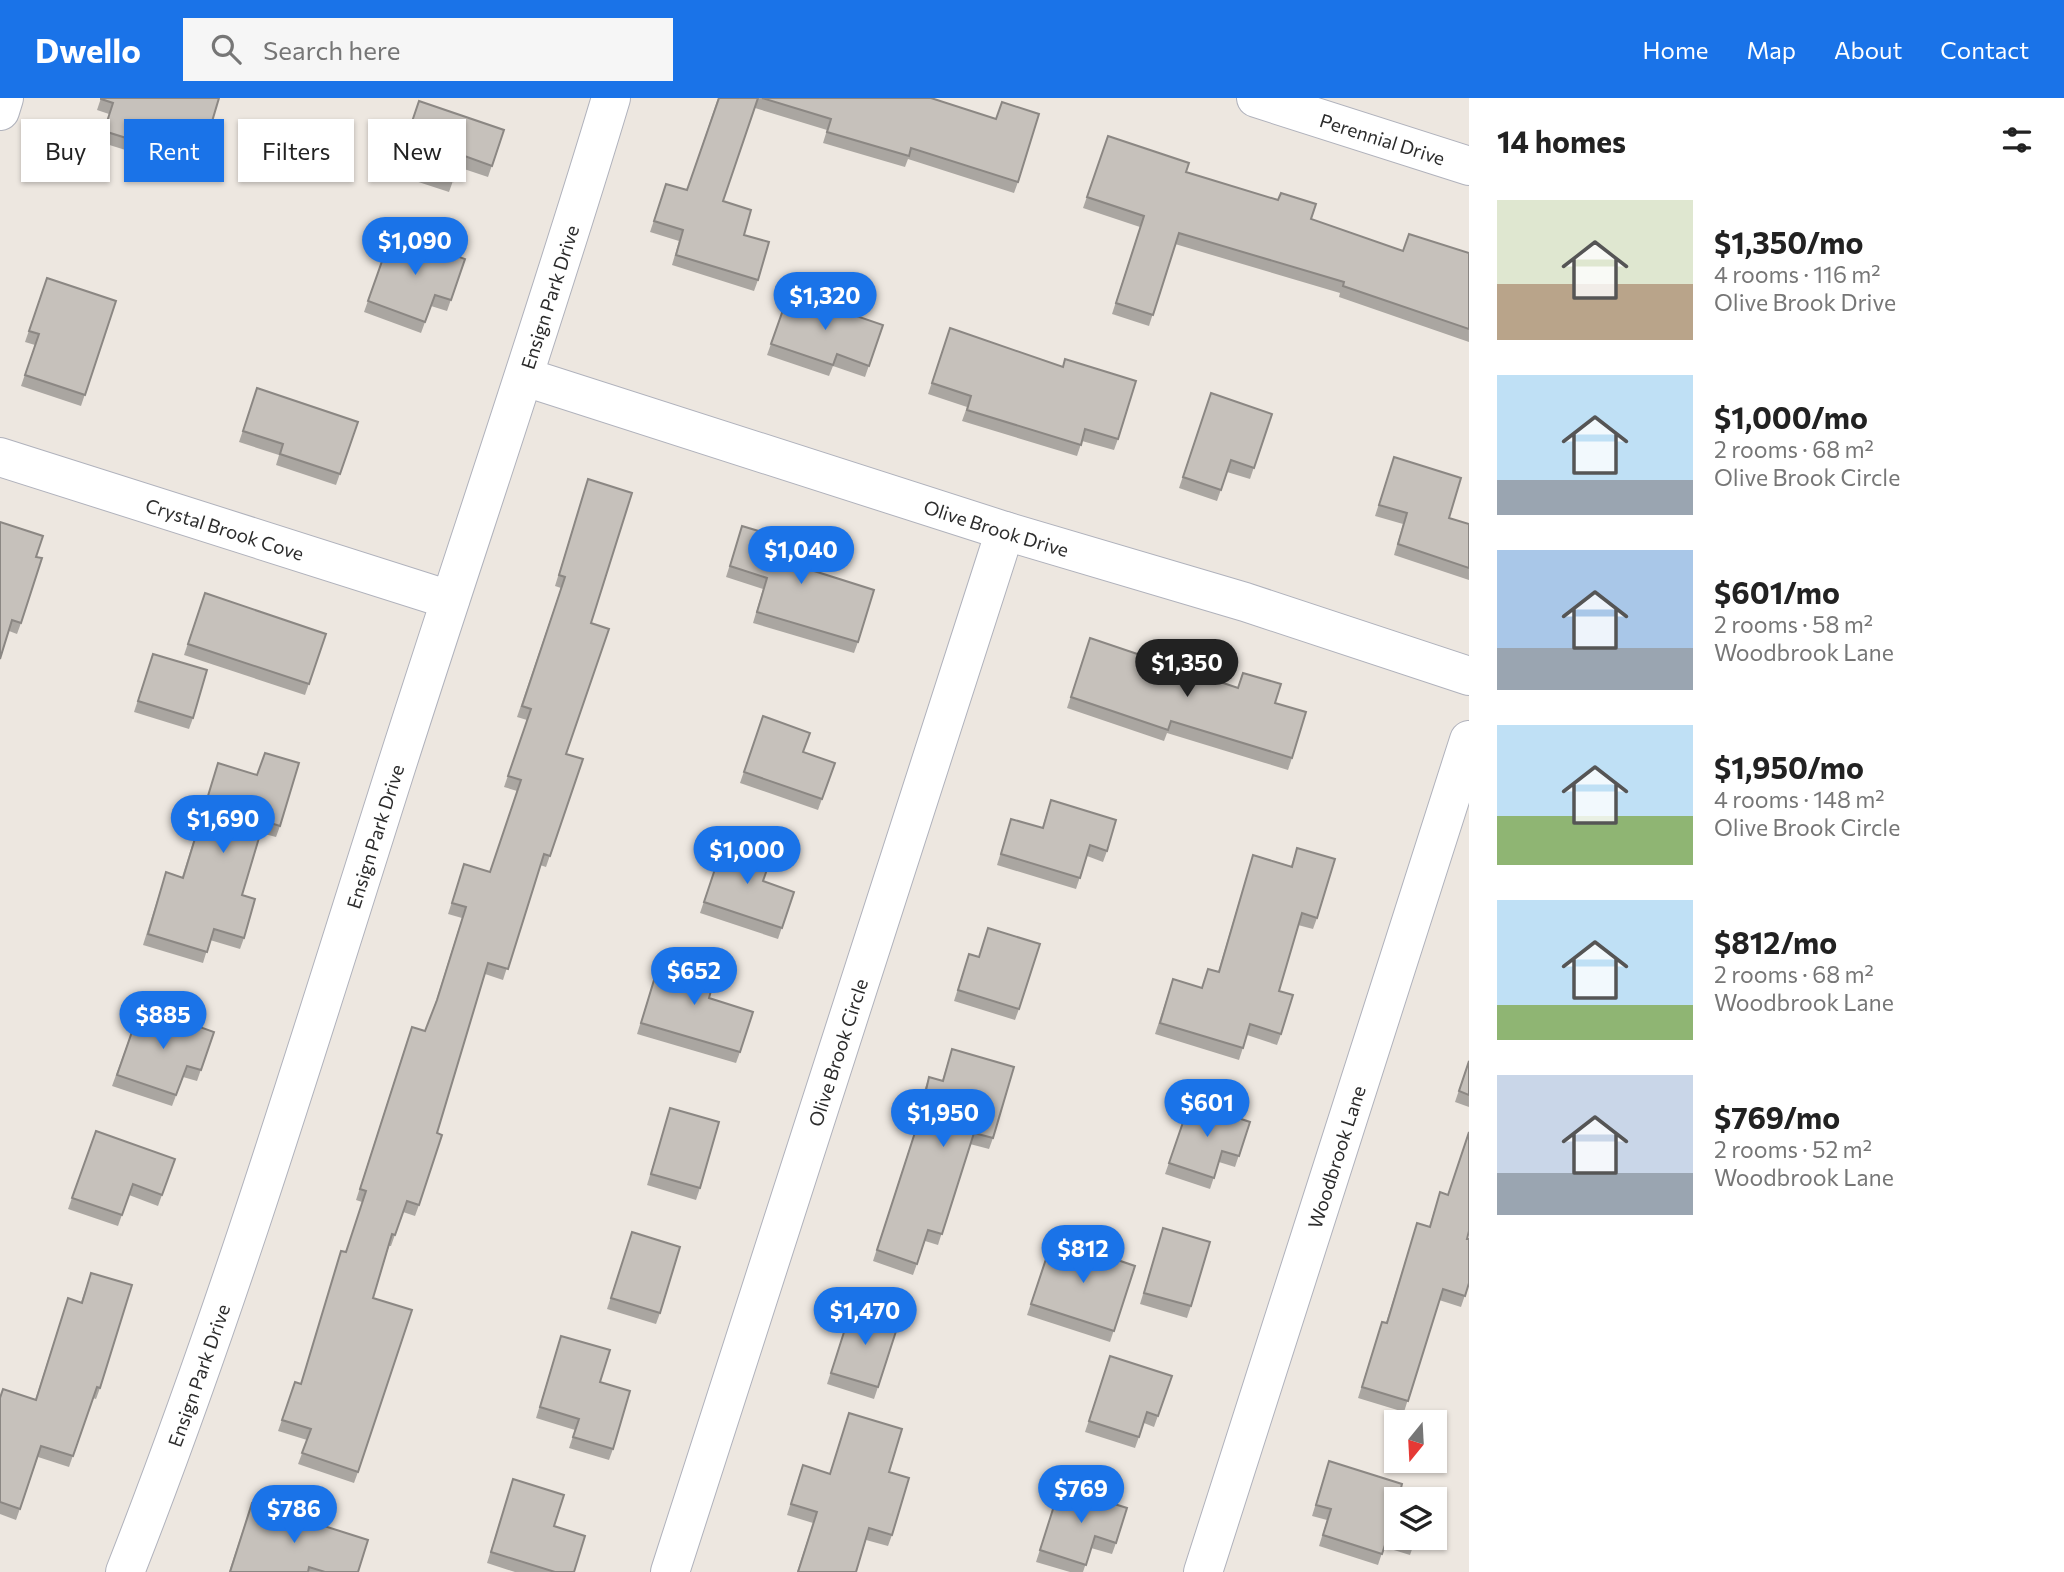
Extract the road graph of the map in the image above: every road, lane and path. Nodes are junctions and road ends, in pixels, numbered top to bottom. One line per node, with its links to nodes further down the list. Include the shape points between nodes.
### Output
1 (4, 98): 5 (street)
2 (611, 98): 7 (street, Ensign Park Drive)
3 (1256, 98): 4 (street, Perennial Drive)
4 (1304, 105): 6 (street, Perennial Drive)
5 (0, 111)
6 (1469, 166)
7 (526, 376): 9 (street, Olive Brook Drive); 10 (street, Ensign Park Drive)
8 (0, 457): 10 (street, Crystal Brook Cove)
9 (1005, 531): 11 (street, Olive Brook Drive, via 1245,602); 14 (street, Olive Brook Circle)
10 (450, 600): 13 (street, Ensign Park Drive, via 219,1320)
11 (1469, 676)
12 (1469, 740): 15 (street, Woodbrook Lane)
13 (125, 1572)
14 (670, 1572)
15 (1203, 1572)

